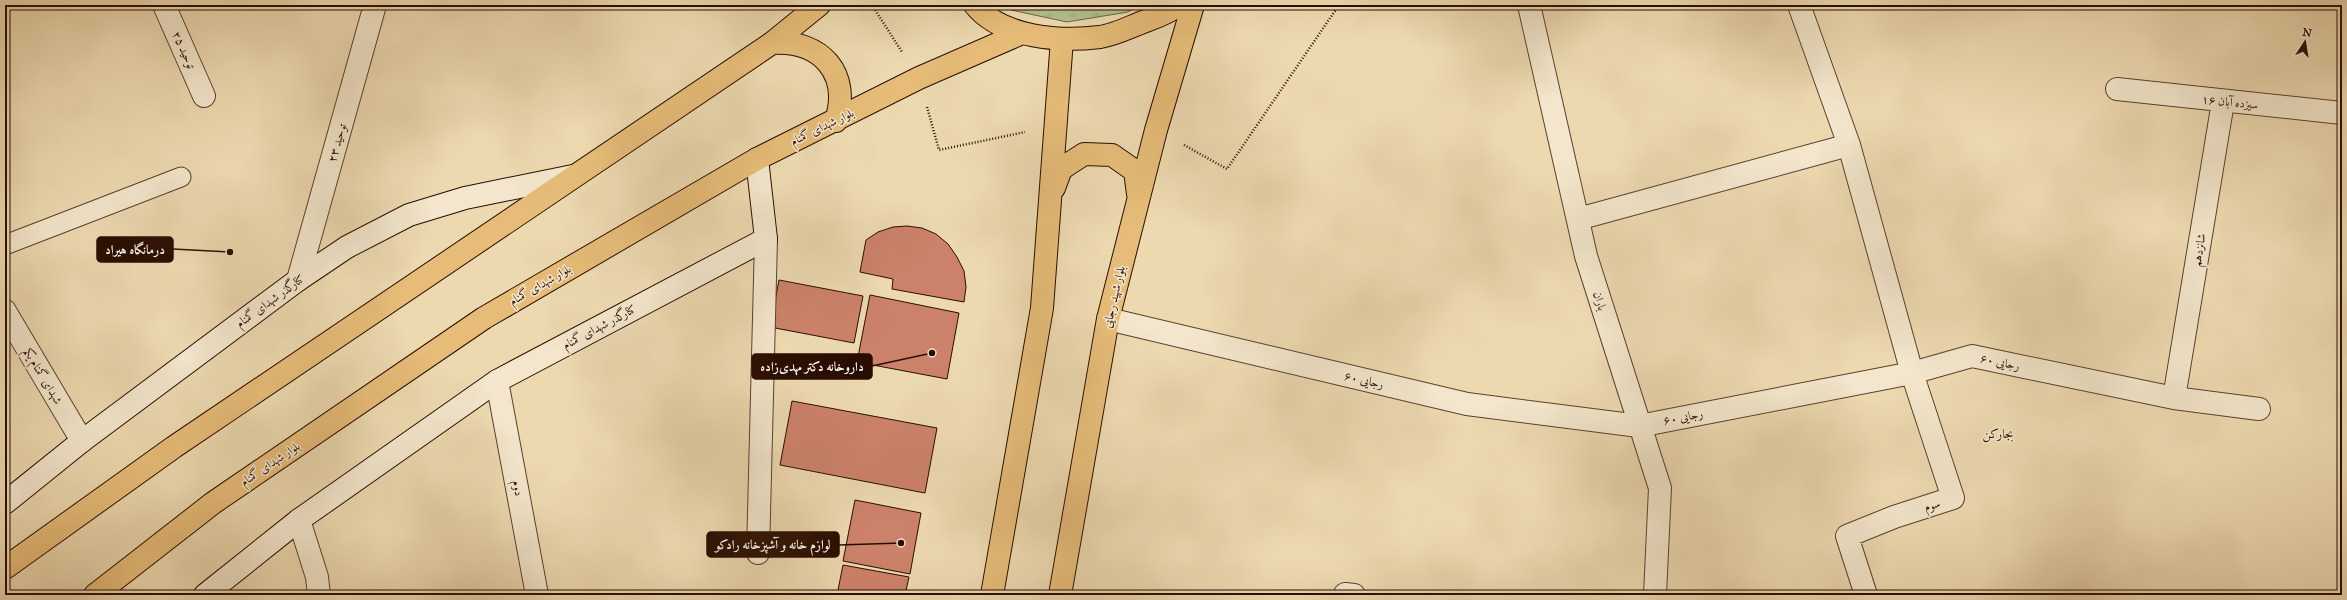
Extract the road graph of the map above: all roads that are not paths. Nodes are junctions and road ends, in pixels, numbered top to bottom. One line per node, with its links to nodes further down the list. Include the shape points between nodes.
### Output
1 (164, 5): 13 (street, توحید ۲۵)
2 (375, 5): 26 (street, توحید ۲۳)
3 (820, 5): 11 (main road)
4 (975, 5): 9 (main road, via 981,13)
5 (1178, 5): 10 (main road, via 1169,12 1101,37)
6 (1193, 5): 22 (main road, بلوار شهید رجایی)
7 (1529, 5): 23 (street, باران)
8 (1799, 5): 17 (street)
9 (1020, 34): 10 (main road); 16 (main road, بلوار شهدای گمنام, via 919,78)
10 (1062, 39): 21 (main road)
11 (772, 43): 16 (main road, via 788,42 803,45 817,52 828,63 841,90 841,106); 19 (main road)
12 (2117, 89): 14 (street, سیزده آبان ۱۶)
13 (204, 96)
14 (2223, 102): 15 (street, سیزده آبان ۱۶); 31 (street, شانزدهم)
15 (2342, 113)
16 (836, 121): 18 (main road, بلوار شهدای گمنام)
17 (1849, 145): 23 (street); 29 (street)
18 (757, 159): 24 (street); 39 (main road, بلوار شهدای گمنام, via 484,318 213,503)
19 (573, 176): 26 (street, کنارگذر شهدای گمنام, via 465,198 409,215 347,247); 38 (main road, via 174,447)
20 (181, 177): 25 (lane)
21 (1051, 195): 22 (main road, via 1060,169 1084,154 1098,154 1112,155 1135,170); 43 (main road, via 1042,308)
22 (1138, 199): 28 (main road, بلوار شهید رجایی)
23 (1578, 220): 33 (street, باران, via 1588,263)
24 (766, 239): 30 (street, کنارگذر شهدای گمنام); 37 (street)
25 (5, 245)
26 (298, 280): 34 (street, کنارگذر شهدای گمنام)
27 (5, 311): 34 (street, شهدای گمنام یکم)
28 (1108, 318): 33 (street, رجایی ۶۰, via 1467,404); 44 (main road, بلوار شهید رجایی)
29 (1912, 373): 31 (street, رجایی ۶۰, via 1972,356); 33 (street, رجایی ۶۰); 46 (street, سوم, via 1953,498 1894,517 1847,536)
30 (497, 381): 36 (street, کنارگذر شهدای گمنام); 42 (street, دوم)
31 (2174, 398): 32 (street, رجایی ۶۰)
32 (2259, 409)
33 (1639, 426): 45 (street, باران, via 1660,488)
34 (82, 441): 35 (street, کنارگذر شهدای گمنام)
35 (6, 505)
36 (299, 520): 40 (street, کنارگذر شهدای گمنام); 41 (street, via 317,577)
37 (758, 553)
38 (5, 568)
39 (95, 595)
40 (206, 595)
41 (319, 595)
42 (537, 595)
43 (992, 595)
44 (1060, 595)
45 (1655, 595)
46 (1866, 595)

